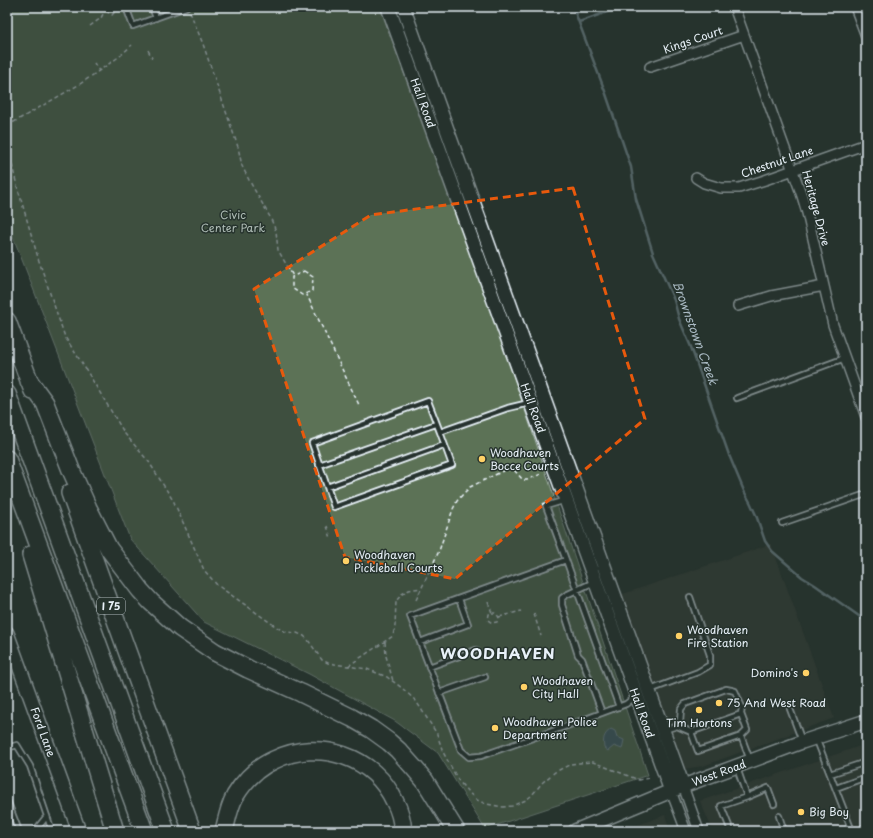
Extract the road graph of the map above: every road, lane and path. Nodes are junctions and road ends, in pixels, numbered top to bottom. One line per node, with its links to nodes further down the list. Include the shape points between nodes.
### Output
1 (100, 7): 10 (path)
2 (119, 7): 11 (path)
3 (126, 7): 13 (lane, via 133,26)
4 (152, 7): 13 (lane)
5 (388, 7): 29 (street, Hall Road)
6 (403, 7): 28 (street, Hall Road)
7 (734, 7): 15 (street, Heritage Drive)
8 (855, 7): 16 (street)
9 (188, 9): 13 (lane); 30 (path, via 203,44 242,166 270,216 276,231 278,250)
10 (106, 10): 11 (path); 14 (path, via 101,18)
11 (112, 15): 12 (path)
12 (115, 17)
13 (156, 18)
14 (90, 26)
15 (744, 35): 21 (street, Kings Court); 26 (street, Heritage Drive)
16 (866, 36)
17 (132, 45): 22 (path)
18 (148, 50): 19 (path)
19 (152, 58)
20 (94, 63): 22 (path)
21 (650, 67)
22 (98, 71): 23 (path)
23 (7, 126)
24 (7, 144): 75 (path, via 39,262 65,337 125,434 149,462 174,502 204,570 217,585 278,628 304,636 322,660)
25 (866, 144): 26 (street, Chestnut Lane)
26 (793, 170): 27 (street, Chestnut Lane, via 739,188 721,188); 31 (street, Heritage Drive, via 807,213)
27 (696, 178)
28 (486, 237): 29 (street); 38 (street, Hall Road)
29 (473, 242): 40 (street, Hall Road)
30 (293, 276): 32 (path, via 292,288 302,295); 32 (path, via 304,271 312,277 312,290)
31 (824, 286): 33 (street, via 771,296); 35 (street, Heritage Drive, via 833,325)
32 (306, 293): 41 (path)
33 (738, 306)
34 (7, 321): 36 (highway, I 75)
35 (845, 358): 39 (lane); 42 (street, Heritage Drive)
36 (29, 381): 117 (highway, I 75); 120 (highway, via 45,403 71,470 109,550 151,602 180,628 215,652 352,718 377,733 398,750 415,769)
37 (7, 394): 116 (highway, I 75)
38 (544, 398): 40 (street); 52 (street, Hall Road)
39 (737, 398)
40 (531, 403): 44 (lane, via 508,408); 53 (street, Hall Road)
41 (360, 407)
42 (866, 417)
43 (436, 424): 44 (lane); 47 (lane); 47 (lane, via 428,401 312,444)
44 (440, 432): 45 (lane)
45 (444, 445): 50 (lane); 50 (lane, via 452,466 334,507)
46 (7, 459): 115 (highway)
47 (319, 465): 50 (lane)
48 (541, 474): 60 (path, via 523,480 511,469 470,487 453,509 439,551)
49 (7, 475): 114 (highway)
50 (327, 487)
51 (866, 494): 54 (lane)
52 (579, 495): 53 (lane); 58 (street, Hall Road)
53 (566, 500): 57 (lane, via 546,506); 59 (street, Hall Road)
54 (782, 523)
55 (327, 526): 56 (path)
56 (332, 538)
57 (566, 560): 61 (lane); 63 (lane)
58 (608, 577): 59 (street); 79 (street, Hall Road)
59 (595, 582): 61 (lane); 81 (street, Hall Road)
60 (421, 588): 64 (path); 72 (path, via 409,590 396,602 393,636)
61 (576, 590): 82 (lane); 84 (lane, via 562,598 562,605 578,655 582,659)
62 (690, 597): 79 (lane, via 710,655 710,665)
63 (459, 599): 73 (lane, via 468,624); 73 (lane, via 410,616)
64 (416, 600)
65 (488, 602): 67 (path)
66 (521, 611): 69 (path)
67 (492, 613): 69 (path); 69 (path, via 489,614 488,620 492,623 497,622)
68 (534, 614): 71 (path)
69 (498, 617)
70 (7, 633): 113 (street, Ford Lane)
71 (541, 636)
72 (385, 642): 75 (path); 78 (path)
73 (420, 642): 76 (lane)
74 (476, 650): 76 (lane)
75 (348, 666): 78 (path, via 367,669)
76 (429, 667): 80 (lane)
77 (485, 677): 80 (lane)
78 (393, 681): 99 (path, via 416,701 437,734 443,752 458,780 477,800 486,804 503,807 526,800 555,772 579,762 593,762 639,780)
79 (648, 691): 81 (street); 88 (street, Hall Road)
80 (439, 693): 84 (lane, via 461,750 469,757 481,756)
81 (636, 696): 82 (lane); 90 (street, Hall Road)
82 (619, 707): 84 (lane)
83 (790, 709): 93 (lane)
84 (602, 713)
85 (741, 714): 87 (lane, via 742,707 735,692 726,689 685,704 681,709 680,722); 89 (lane); 91 (lane, via 747,730)
86 (866, 721): 92 (street, West Road)
87 (677, 726): 88 (lane); 89 (lane)
88 (663, 731): 90 (street); 101 (street, Hall Road)
89 (691, 732): 91 (lane, via 698,751)
90 (650, 735): 103 (street, Hall Road)
91 (741, 736): 95 (lane)
92 (816, 738): 93 (street, West Road); 98 (lane)
93 (802, 742): 95 (street, West Road)
94 (7, 748): 107 (lane, via 17,745 30,766)
95 (750, 761): 97 (street, West Road)
96 (866, 762): 98 (lane)
97 (736, 766): 101 (street, West Road); 104 (lane)
98 (830, 774): 102 (lane)
99 (650, 778)
100 (866, 778): 102 (lane)
101 (683, 786): 103 (street, West Road); 123 (street, Hall Road)
102 (836, 788): 126 (lane)
103 (670, 791): 121 (street, West Road); 122 (street, Hall Road)
104 (747, 797): 106 (lane, via 768,788); 124 (lane, via 721,806)
105 (7, 800): 110 (lane)
106 (774, 804)
107 (47, 816): 111 (lane); 112 (lane)
108 (779, 816): 125 (lane)
109 (866, 827): 127 (lane)
110 (19, 831)
111 (35, 831)
112 (52, 831)
113 (79, 831)
114 (115, 831)
115 (144, 831)
116 (166, 831)
117 (192, 831)
118 (224, 831): 119 (highway, via 235,796 256,771 282,756 311,750 343,755 374,773 386,786 395,802)
119 (403, 831)
120 (456, 831)
121 (575, 831)
122 (686, 831)
123 (699, 831)
124 (730, 831)
125 (784, 831)
126 (852, 831)
127 (859, 831)

